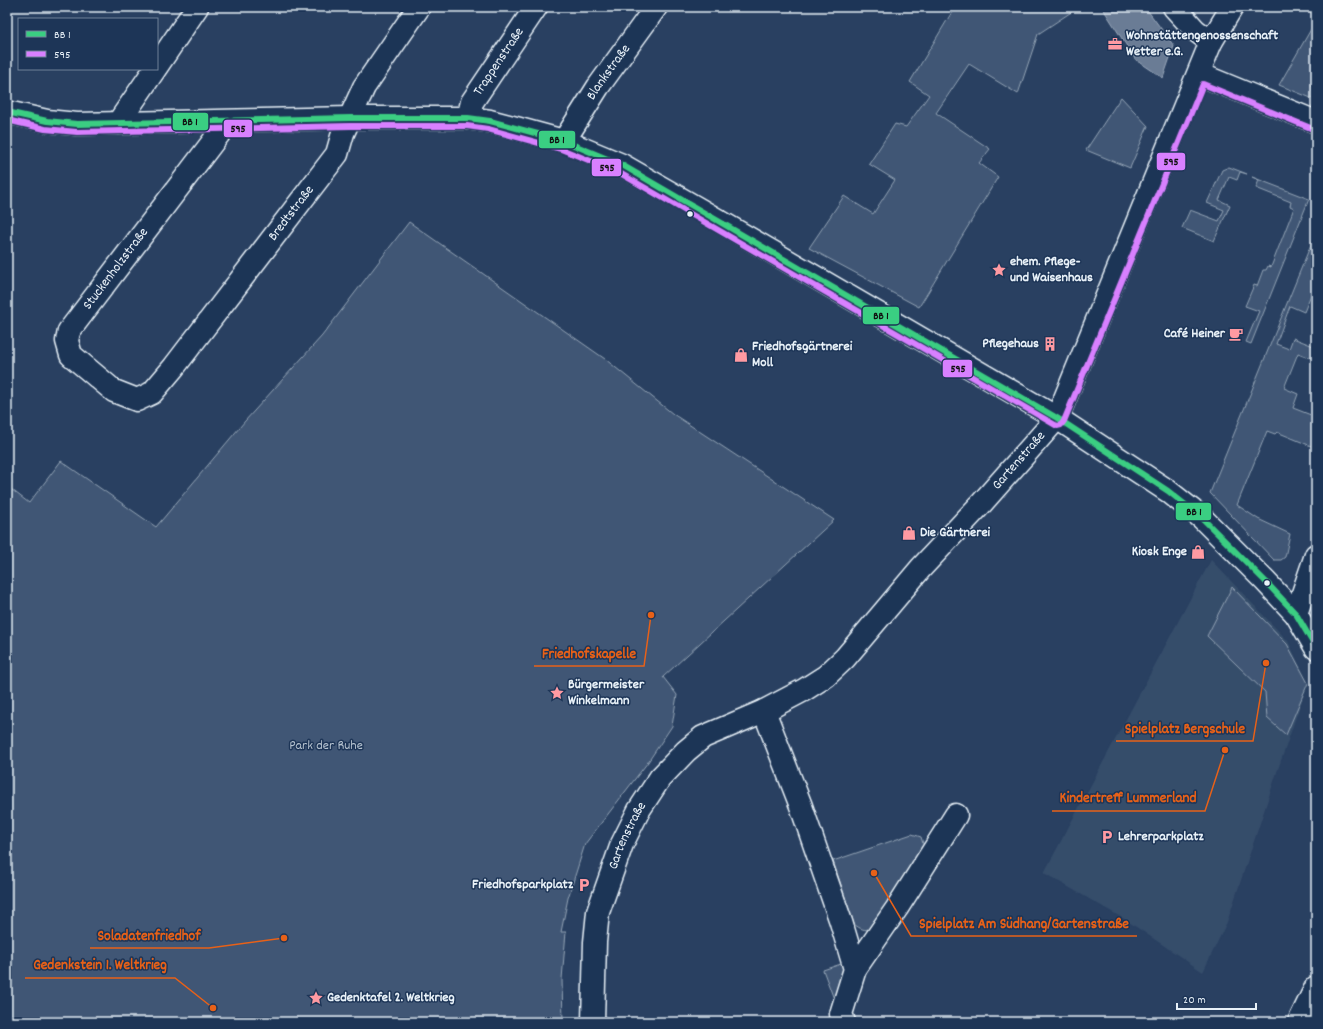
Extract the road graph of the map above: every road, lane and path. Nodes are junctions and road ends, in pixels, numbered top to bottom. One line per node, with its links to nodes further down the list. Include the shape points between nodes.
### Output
1 (198, 7): 8 (street)
2 (419, 7): 12 (street, Bredtstraße, via 364,87)
3 (536, 7): 13 (street, Trappenstraße, via 472,102)
4 (656, 7): 17 (street, Blankstraße)
5 (1174, 7): 7 (street, via 1195,30)
6 (1232, 7): 7 (street, Gartenstraße)
7 (1211, 42): 10 (street, Gartenstraße)
8 (158, 65)
9 (154, 70): 16 (street)
10 (1199, 74): 15 (street); 19 (street, Gartenstraße)
11 (7, 112): 16 (street, via 47,121 78,124)
12 (350, 118): 13 (street); 14 (street); 18 (street, Bredtstraße, via 337,154 174,367 152,393)
13 (468, 118): 17 (street, via 490,121)
14 (228, 122): 16 (street); 18 (street, Stuckenholzstraße, via 69,331 67,341 71,355 114,391)
15 (1316, 122)
16 (118, 123)
17 (564, 141): 19 (street, via 622,166 665,189)
18 (137, 400)
19 (1057, 418): 21 (street, via 1168,491 1202,518); 23 (street, Gartenstraße, via 922,568 846,658 826,676)
20 (1316, 555): 21 (street)
21 (1296, 614): 22 (street)
22 (1316, 648)
23 (764, 711): 25 (street, via 801,806); 27 (street, Gartenstraße, via 703,737 660,778 639,810 622,844 598,912)
24 (956, 815): 25 (street)
25 (855, 969): 28 (street, via 842,1014)
26 (1316, 987): 29 (street)
27 (593, 1022)
28 (844, 1022)
29 (1299, 1022)

